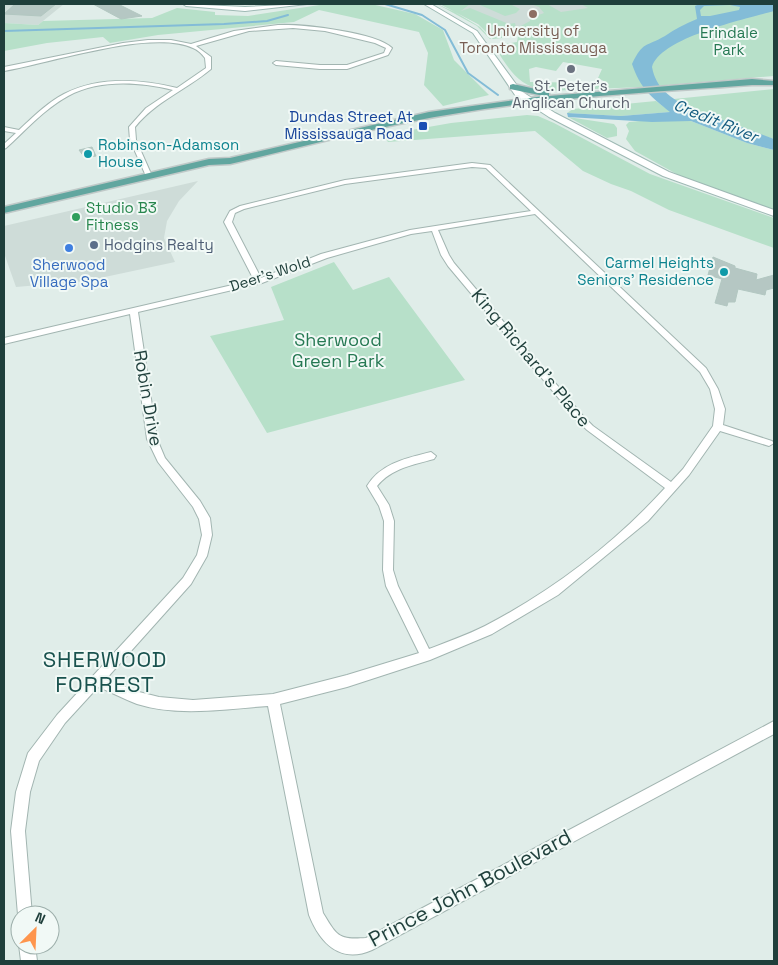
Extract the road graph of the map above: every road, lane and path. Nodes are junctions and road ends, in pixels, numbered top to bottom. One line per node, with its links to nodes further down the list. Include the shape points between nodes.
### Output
1 (186, 4): 2 (main road, via 244,9)
2 (304, 4)
3 (427, 4): 8 (main road, via 475,32)
4 (191, 46): 5 (street, via 241,31 291,26 316,28 378,42 389,48 386,54 347,67); 6 (street, via 162,42 131,43); 9 (street, via 208,57 209,68)
5 (276, 63)
6 (4, 69)
7 (772, 84): 10 (main road, via 758,88)
8 (513, 87): 11 (main road); 12 (main road)
9 (179, 90): 19 (street, via 129,82 80,90 54,103); 22 (street, via 147,110 132,127 134,143)
10 (697, 90): 11 (main road); 13 (main road)
11 (572, 97): 12 (main road)
12 (529, 101): 15 (main road); 17 (main road, via 424,116)
13 (606, 103)
14 (560, 108): 15 (main road); 16 (main road)
15 (543, 109): 16 (main road); 17 (main road)
16 (565, 122): 25 (main road, via 666,174)
17 (376, 128): 21 (main road)
18 (4, 129): 19 (street)
19 (21, 132): 20 (street)
20 (4, 147)
21 (230, 161): 22 (main road, via 209,162); 26 (main road, via 217,168)
22 (149, 176): 23 (main road)
23 (4, 210)
24 (537, 212): 27 (street, Deer's Wold); 28 (street, via 493,169 481,165 345,182 242,207 232,212 228,222); 31 (street, via 703,370 720,408)
25 (774, 213)
26 (4, 218)
27 (434, 228): 28 (street, Deer's Wold, via 324,256 289,272); 34 (street, King Richard's Place, via 451,264 580,418)
28 (258, 281): 29 (street, Deer's Wold)
29 (134, 310): 30 (street, Deer's Wold); 36 (street, Robin Drive, via 151,436 161,461 200,506 206,525 206,546 197,568 187,581)
30 (4, 341)
31 (718, 427): 32 (street); 34 (street)
32 (769, 443)
33 (431, 456): 35 (street, via 386,470 372,486 389,521 388,570 392,586)
34 (672, 488): 35 (street, via 644,518 554,592 488,630)
35 (426, 656): 37 (street, via 347,682)
36 (98, 681): 37 (street, via 138,698 168,704 193,706); 39 (street, Robin Drive, via 61,719 33,758 23,792 18,831)
37 (273, 700): 38 (street, Prince John Boulevard, via 316,914 330,940 345,947 366,945)
38 (774, 727)
39 (24, 905)

